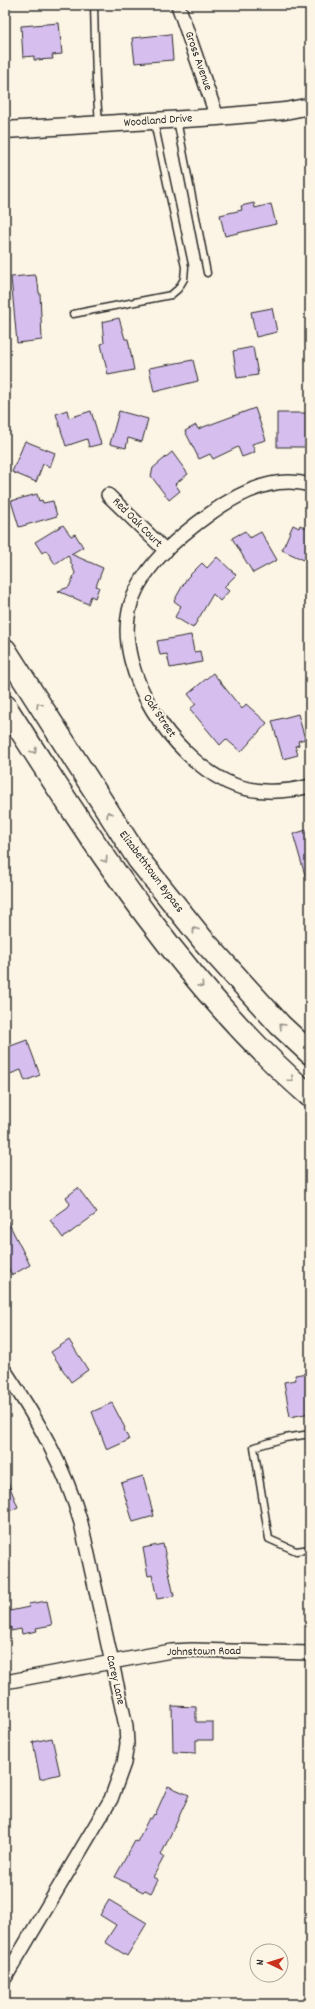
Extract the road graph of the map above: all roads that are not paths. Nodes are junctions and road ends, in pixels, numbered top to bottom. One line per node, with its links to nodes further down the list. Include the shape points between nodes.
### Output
1 (94, 5): 7 (lane)
2 (178, 5): 4 (street, Gross Avenue)
3 (310, 106): 4 (street, Woodland Drive, via 285,111)
4 (217, 117): 5 (street, Woodland Drive)
5 (177, 120): 6 (street, Woodland Drive); 9 (lane)
6 (154, 122): 7 (street, Woodland Drive); 10 (lane, via 180,235 185,267 184,280 171,295)
7 (99, 125): 8 (street, Woodland Drive)
8 (5, 130)
9 (207, 273)
10 (73, 314)
11 (310, 485): 13 (street, Oak Street, via 274,483 245,492 197,523)
12 (108, 495): 13 (street, Red Oak Court)
13 (166, 552): 16 (street, Oak Street, via 140,584 129,611 129,651 143,695 184,750 218,778 243,788 259,790 290,790)
14 (5, 650): 17 (highway, Elizabethtown Bypass, one-way to 14, via 203,940 139,860)
15 (5, 706): 18 (highway, one-way to 18, via 101,854 167,945 233,1021)
16 (310, 786)
17 (310, 1053)
18 (310, 1096)
19 (5, 1371): 23 (street, Carey Lane, via 48,1440 67,1481 81,1523)
20 (310, 1434): 21 (lane, via 254,1447 269,1539 296,1551)
21 (310, 1549)
22 (310, 1653): 23 (street, Johnstown Road, via 192,1650 171,1651)
23 (111, 1662): 24 (street, Johnstown Road); 25 (street, Carey Lane, via 126,1726 127,1744 118,1781 111,1799)
24 (5, 1682)
25 (5, 1978)

